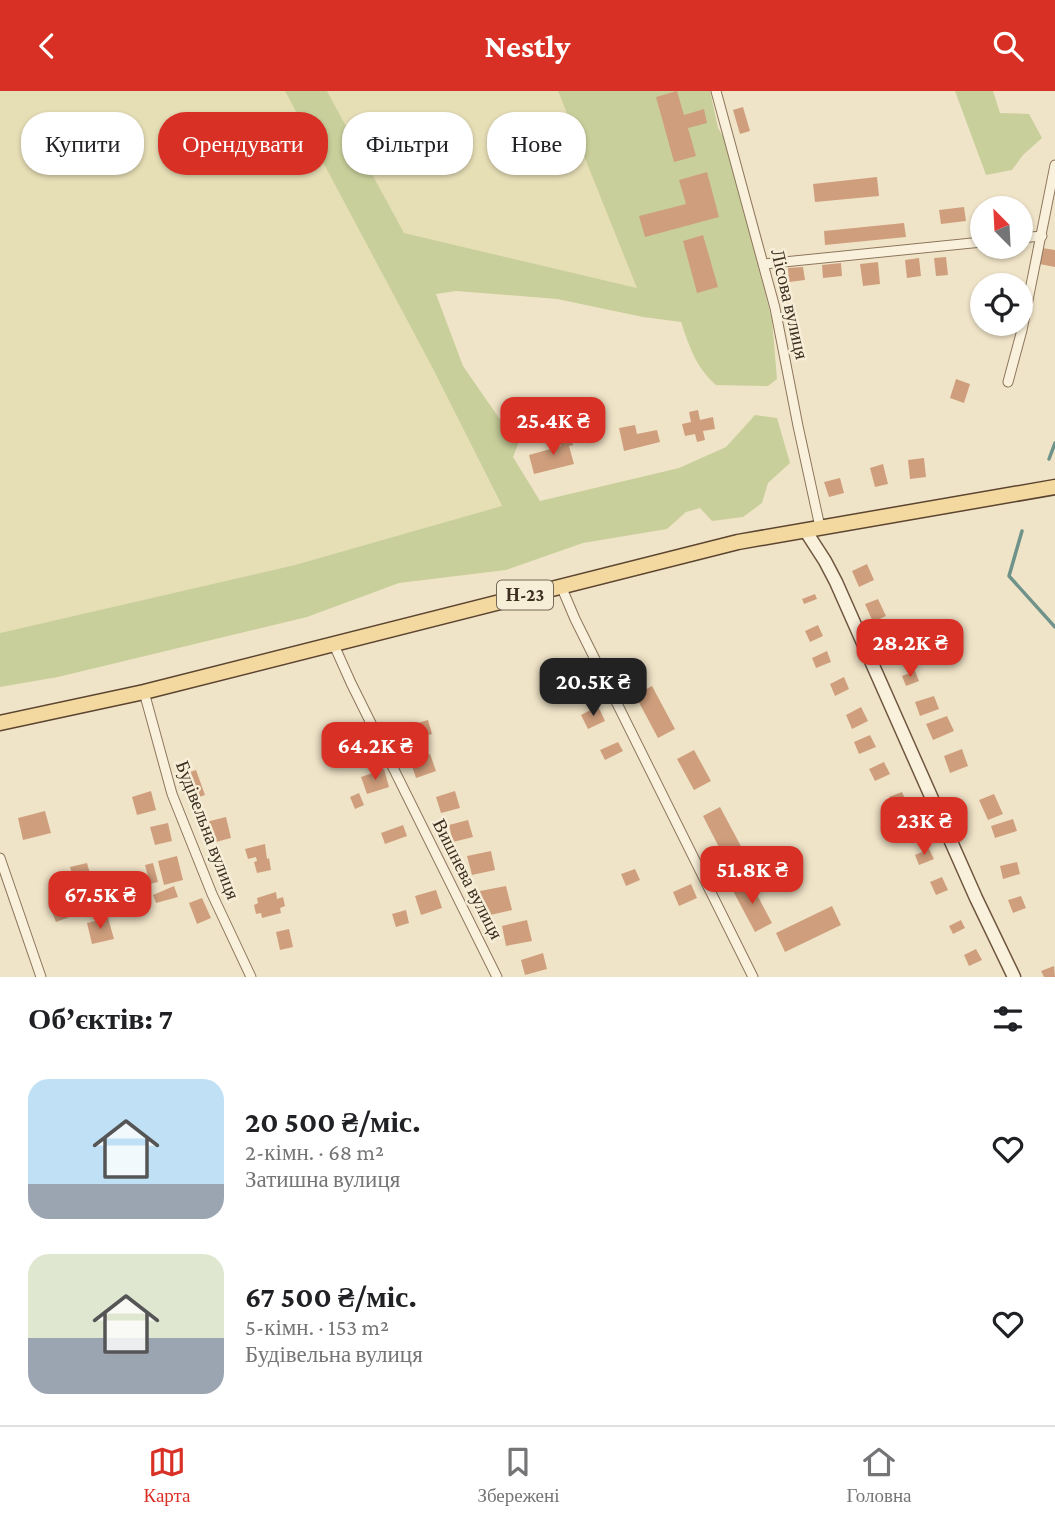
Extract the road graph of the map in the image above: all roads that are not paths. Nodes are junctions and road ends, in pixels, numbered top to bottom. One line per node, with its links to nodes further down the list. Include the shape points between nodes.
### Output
1 (716, 91): 6 (street, Лісова вулиця)
2 (1055, 165): 3 (street)
3 (1042, 236): 4 (street); 7 (street)
4 (1033, 237)
5 (970, 243): 6 (street)
6 (764, 264): 9 (street, Лісова вулиця)
7 (1008, 382)
8 (1055, 487): 9 (main road, Н-23)
9 (820, 527): 10 (main road, Н-23)
10 (805, 530): 11 (main road, Н-23); 20 (street, via 836,582)
11 (561, 586): 12 (main road, Н-23); 19 (street)
12 (334, 645): 13 (main road, Н-23); 18 (street, Вишнева вулиця)
13 (144, 692): 14 (main road, Н-23); 17 (street, Будівельна вулиця, via 172,794)
14 (0, 723)
15 (0, 858): 16 (street)
16 (41, 977)
17 (251, 977)
18 (497, 977)
19 (753, 977)
20 (1014, 977)

